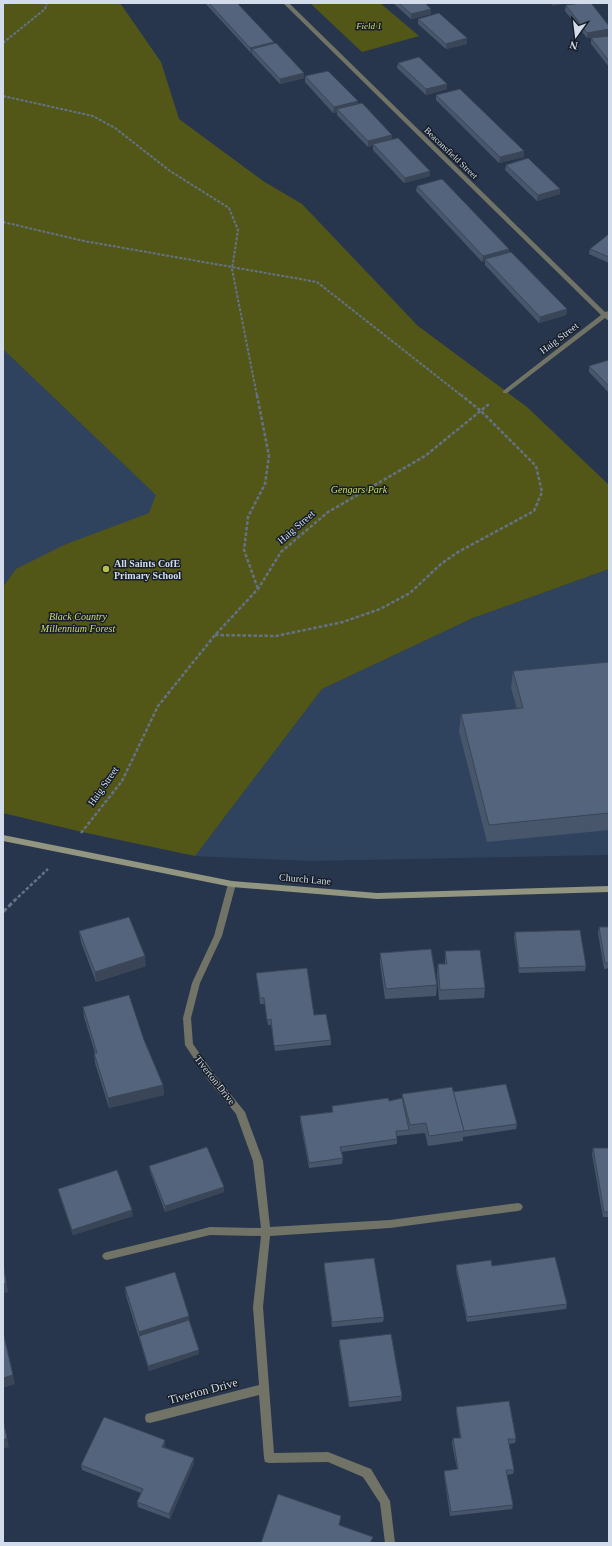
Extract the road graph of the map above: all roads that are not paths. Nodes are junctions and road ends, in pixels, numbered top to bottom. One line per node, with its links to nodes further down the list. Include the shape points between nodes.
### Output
1 (286, 3): 2 (street, Beaconsfield Street)
2 (608, 315): 3 (street, Haig Street)
3 (505, 392)
4 (3, 838): 5 (main road, Church Lane)
5 (232, 884): 6 (main road, Church Lane, via 377,896); 8 (street, Tiverton Drive, via 218,936 196,983 187,1018 189,1045 240,1112 258,1161)
6 (609, 888)
7 (518, 1207): 8 (street, via 390,1224)
8 (266, 1232): 9 (street, via 210,1231); 10 (street, Tiverton Drive, via 258,1307)
9 (107, 1256)
10 (264, 1389): 11 (street, Tiverton Drive); 12 (street, Tiverton Drive, via 269,1458 328,1457 367,1473 385,1501)
11 (150, 1418)
12 (390, 1543)

